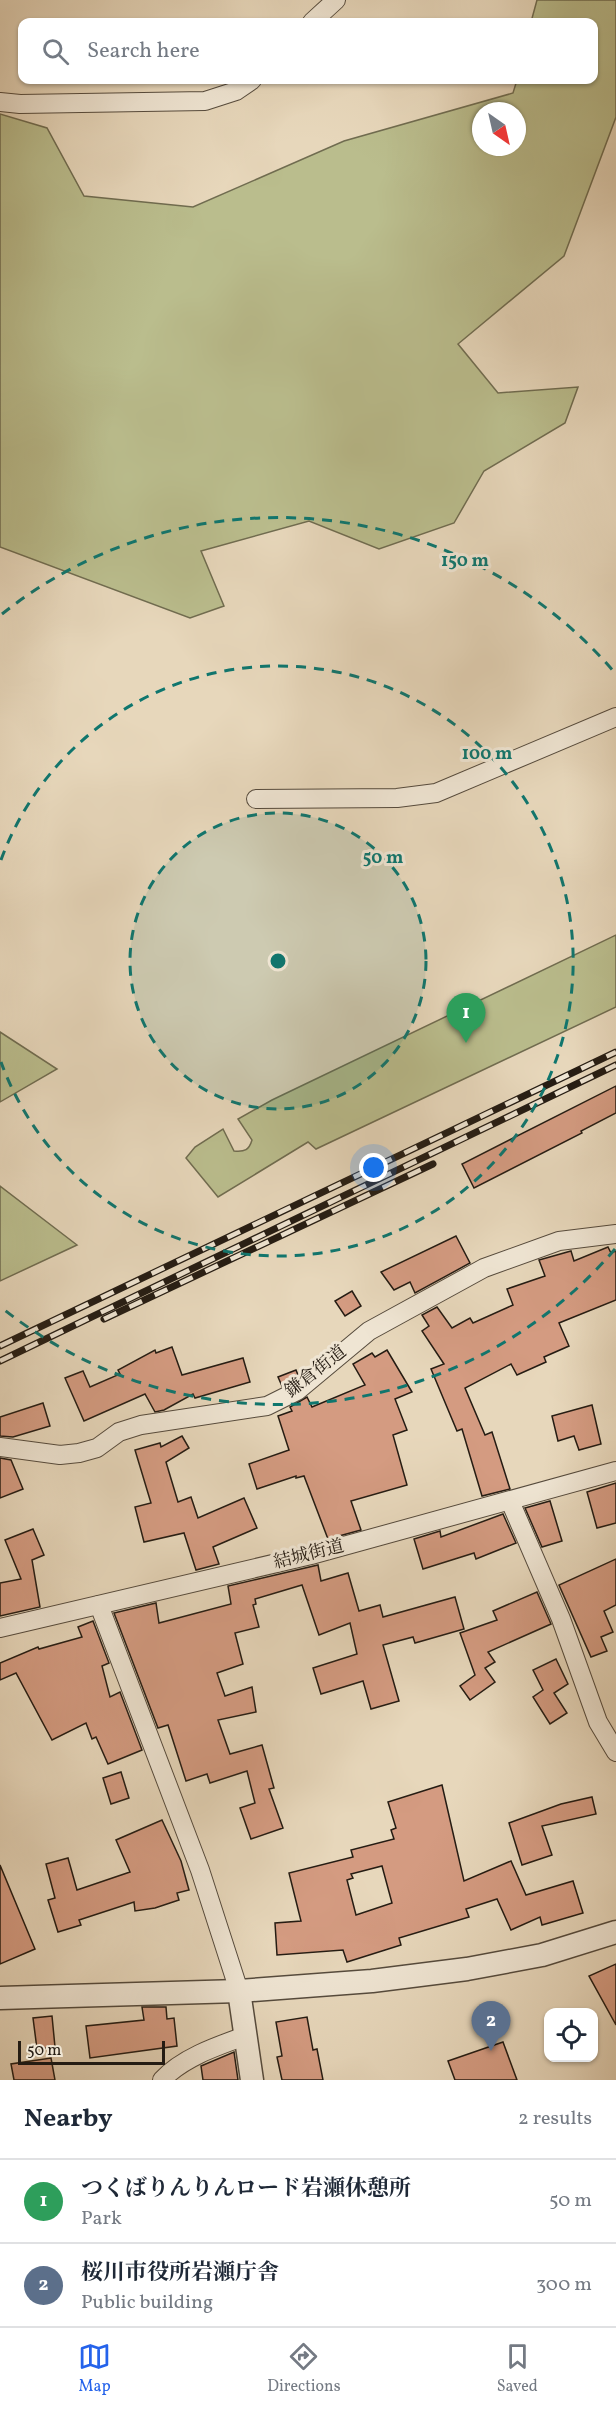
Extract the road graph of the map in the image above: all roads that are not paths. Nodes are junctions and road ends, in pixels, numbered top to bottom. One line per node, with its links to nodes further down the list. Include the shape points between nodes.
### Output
1 (336, 0): 2 (street)
2 (316, 18)
3 (246, 84): 4 (street, via 205,101)
4 (0, 102)
5 (616, 717): 6 (street, via 436,794)
6 (256, 799)
7 (616, 1234): 8 (street, 鎌倉街道, via 559,1241 484,1268 369,1331 297,1391 267,1406 141,1425 79,1453 60,1455)
8 (0, 1447)
9 (616, 1472): 10 (street, 結城街道)
10 (510, 1501): 11 (street, 結城街道, via 311,1555); 13 (street, via 561,1619 598,1722)
11 (99, 1605): 12 (street, 結城街道); 15 (street, via 200,1870)
12 (0, 1628)
13 (616, 1752)
14 (616, 1932): 15 (street, via 542,1955 467,1969)
15 (238, 1991): 16 (street); 17 (street)
16 (0, 1998)
17 (245, 2036): 18 (street, via 211,2049); 19 (street)
18 (162, 2080)
19 (252, 2080)

